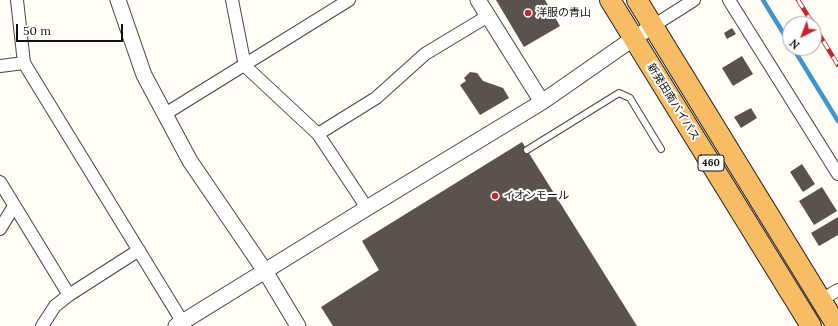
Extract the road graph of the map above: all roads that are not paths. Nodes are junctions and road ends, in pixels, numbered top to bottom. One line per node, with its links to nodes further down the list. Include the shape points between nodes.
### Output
1 (17, 0): 13 (street)
2 (118, 0): 17 (street, via 144,75)
3 (232, 0): 14 (street)
4 (349, 0): 14 (street)
5 (478, 0): 10 (street)
6 (610, 0): 12 (highway, 新発田南バイパス / 460)
7 (637, 0): 11 (highway, 新発田南バイパス / 460)
8 (694, 0): 11 (street)
9 (730, 0): 21 (street)
10 (488, 16): 16 (street); 18 (street, via 425,54 376,98)
11 (653, 26): 12 (street); 30 (highway, 新発田南バイパス / 460)
12 (634, 38): 16 (street); 34 (highway, 新発田南バイパス / 460)
13 (24, 63): 15 (street); 26 (street)
14 (245, 65): 17 (street); 18 (street)
15 (0, 66)
16 (542, 102): 24 (street)
17 (165, 114): 27 (street, via 190,161)
18 (318, 134): 24 (street)
19 (660, 149): 20 (lane, via 630,98 618,93)
20 (527, 150)
21 (838, 174)
22 (0, 182): 23 (street)
23 (14, 206): 25 (street); 29 (street)
24 (367, 208): 27 (street)
25 (0, 229)
26 (139, 250): 29 (street); 31 (street)
27 (265, 271): 31 (street); 33 (street)
28 (838, 290): 30 (street)
29 (68, 294): 32 (street, via 55,306)
30 (822, 300): 35 (highway, 新発田南バイパス / 460)
31 (181, 325)
32 (42, 326)
33 (298, 326)
34 (811, 326)
35 (837, 326)

